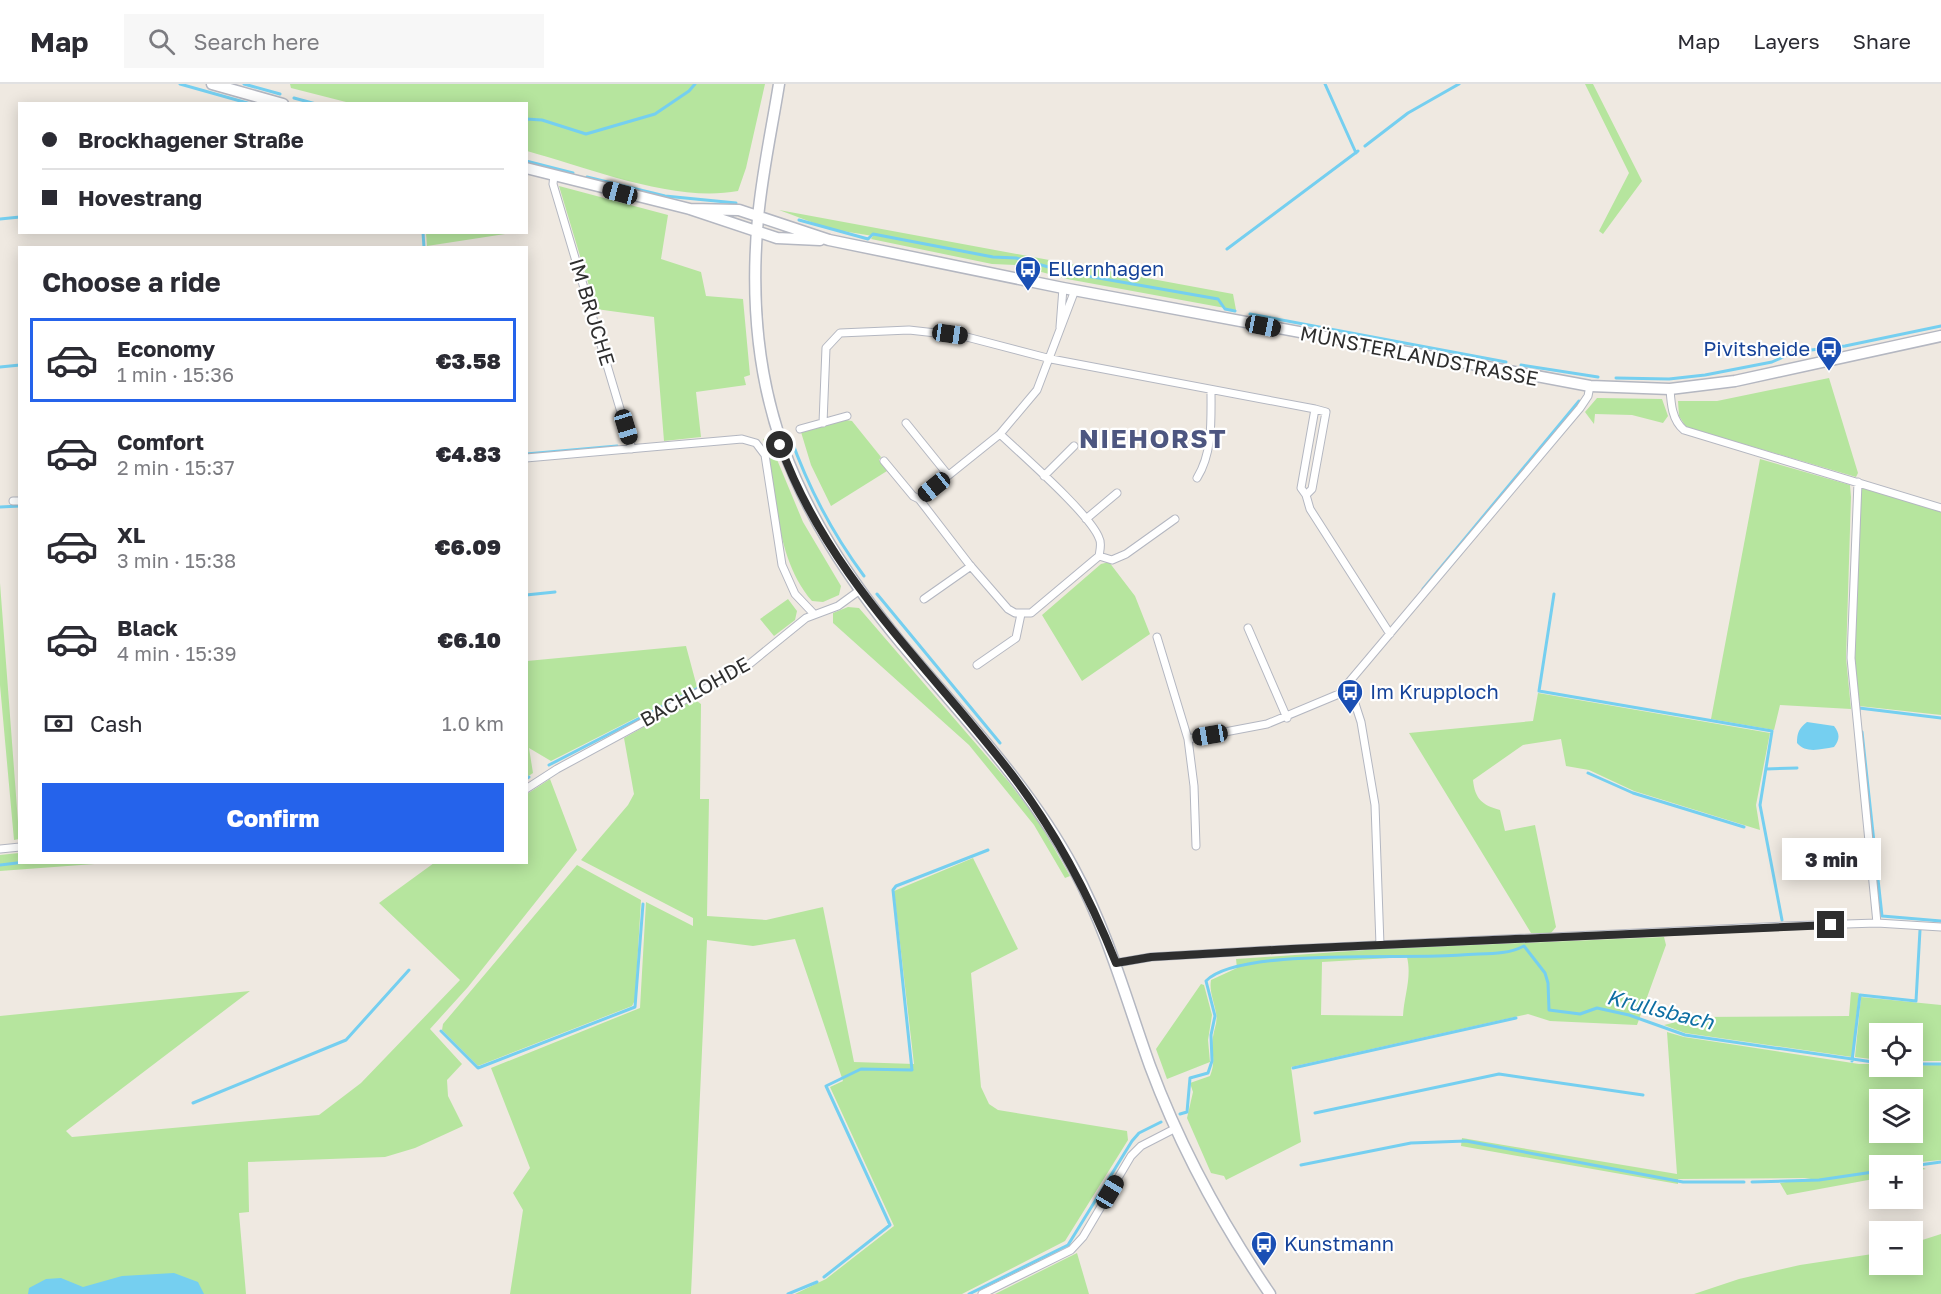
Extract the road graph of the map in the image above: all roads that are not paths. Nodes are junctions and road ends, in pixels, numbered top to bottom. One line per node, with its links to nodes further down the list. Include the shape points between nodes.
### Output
1 (212, 84): 3 (main road)
2 (779, 84): 7 (main road)
3 (277, 102)
4 (528, 169): 5 (main road)
5 (555, 176): 6 (main road); 25 (street, IM BRUCHE, via 553,184)
6 (690, 209): 7 (main road, MÜNSTERLANDSTRASSE, via 740,210); 8 (main road, MÜNSTERLANDSTRASSE)
7 (758, 216): 8 (main road); 9 (main road, MÜNSTERLANDSTRASSE)
8 (757, 233): 9 (main road, MÜNSTERLANDSTRASSE, via 784,239); 40 (main road, via 757,336 776,433 812,515)
9 (829, 240): 10 (main road, MÜNSTERLANDSTRASSE)
10 (1063, 288): 11 (main road, MÜNSTERLANDSTRASSE); 12 (street)
11 (1075, 290): 12 (street); 15 (main road, MÜNSTERLANDSTRASSE)
12 (1060, 328): 14 (street)
13 (1941, 336): 16 (main road, MÜNSTERLANDSTRASSE, via 1735,381)
14 (1051, 359): 17 (street); 20 (street, via 936,332 840,333 826,348); 23 (street, via 1037,390)
15 (1590, 386): 16 (main road, MÜNSTERLANDSTRASSE); 45 (street, via 1580,408)
16 (1670, 389): 31 (street, via 1674,416 1684,430)
17 (1211, 390): 18 (street); 30 (street, via 1208,450)
18 (1315, 409): 33 (street, via 1301,488); 33 (street, via 1326,412 1312,489)
19 (848, 416): 20 (street)
20 (823, 423): 22 (street)
21 (906, 423): 28 (street)
22 (800, 429)
23 (999, 434): 28 (street); 29 (street)
24 (1074, 446): 29 (street)
25 (632, 449): 26 (street); 42 (street, via 742,439 756,443 765,455 782,565 795,594)
26 (528, 458)
27 (884, 461): 34 (street, via 913,496)
28 (948, 475): 34 (street)
29 (1044, 476): 36 (street)
30 (1197, 478)
31 (1858, 482): 35 (street); 55 (street, via 1851,658)
32 (1117, 493): 36 (street)
33 (1306, 495): 45 (street, via 1310,509)
34 (920, 499): 39 (street)
35 (1941, 508)
36 (1086, 519): 38 (street, via 1100,538)
37 (1175, 519): 38 (street, via 1126,554 1112,560)
38 (1099, 556): 43 (street, via 1047,602 1031,613)
39 (970, 566): 41 (street); 43 (street, via 1008,609)
40 (860, 590): 42 (street, BACHLOHDE, via 838,606); 58 (main road, via 1041,814 1083,886)
41 (924, 599)
42 (813, 613): 51 (street, BACHLOHDE, via 747,666)
43 (1021, 614): 47 (street, via 1016,638)
44 (1248, 628): 49 (street)
45 (1390, 634): 48 (street)
46 (1157, 637): 50 (street)
47 (977, 665)
48 (1349, 685): 49 (street, via 1339,694); 57 (street, via 1361,722 1375,805)
49 (1287, 718): 50 (street)
50 (1188, 739): 52 (street)
51 (528, 788)
52 (1196, 846)
53 (18, 847): 54 (street)
54 (0, 849)
55 (1877, 923): 56 (street); 57 (street)
56 (1941, 927)
57 (1380, 945): 58 (street, via 1151,957)
58 (1116, 963): 59 (main road)
59 (1176, 1128): 60 (street, via 1141,1146 1131,1156 1083,1237 1071,1250); 61 (main road, via 1206,1192)
60 (982, 1294)
61 (1269, 1294)

